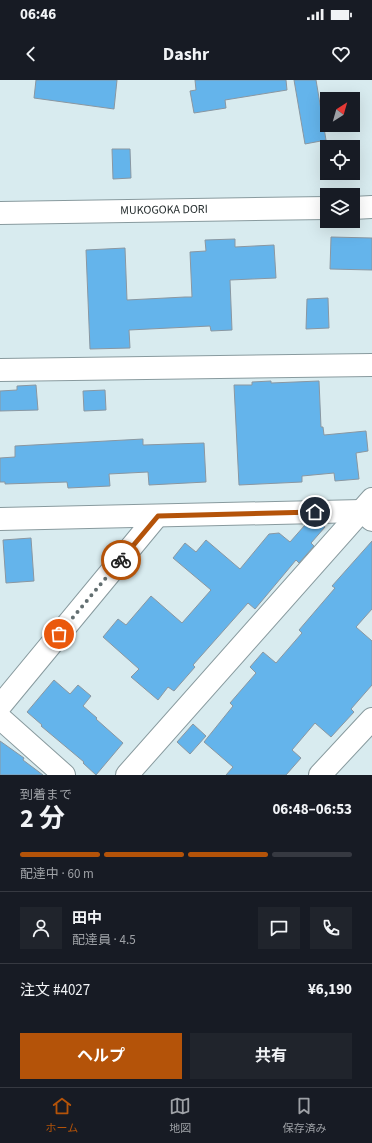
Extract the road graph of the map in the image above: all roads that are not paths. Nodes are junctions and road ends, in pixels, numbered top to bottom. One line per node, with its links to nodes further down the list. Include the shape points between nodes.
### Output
1 (372, 207): 3 (street)
2 (320, 208): 4 (street, MUKOGOKA DORI)
3 (360, 208)
4 (0, 212)
5 (372, 365): 6 (street)
6 (0, 370)
7 (369, 510): 8 (street); 14 (street)
8 (158, 516): 9 (street); 10 (street)
9 (0, 519)
10 (0, 706)
11 (0, 718): 13 (street)
12 (372, 719): 15 (street)
13 (64, 775)
14 (127, 775)
15 (320, 775)

